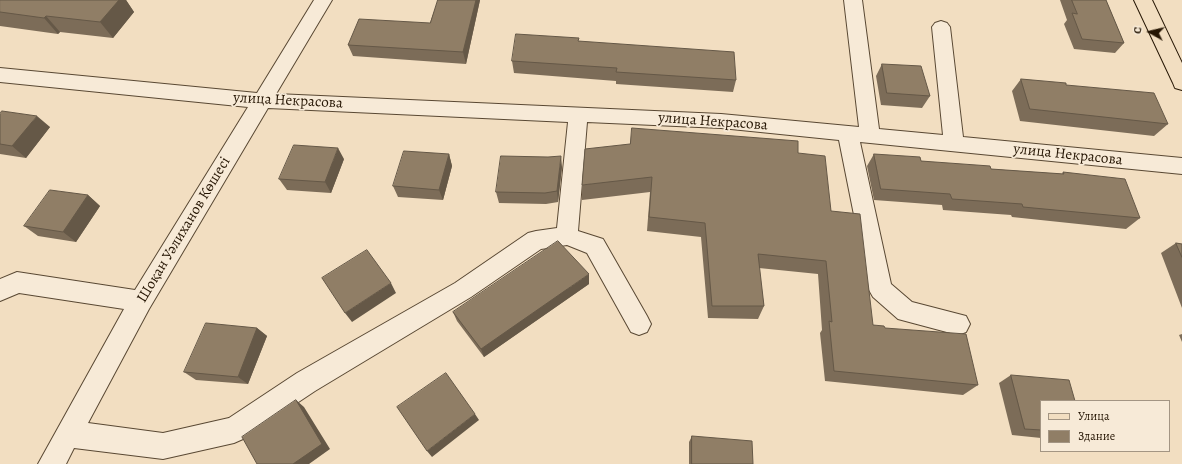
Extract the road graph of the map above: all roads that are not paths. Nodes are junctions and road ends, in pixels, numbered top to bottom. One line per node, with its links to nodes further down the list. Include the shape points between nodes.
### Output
1 (323, 0): 7 (street, Шоқан Уәлиханов Көшесі)
2 (853, 0): 10 (street)
3 (1143, 0): 6 (main road)
4 (941, 27): 11 (street)
5 (0, 75): 7 (street, улица Некрасова)
6 (1182, 83)
7 (263, 101): 8 (street, улица Некрасова); 15 (street, Шоқан Уәлиханов Көшесі)
8 (578, 115): 9 (street, улица Некрасова, via 721,121); 13 (street)
9 (848, 133): 10 (street, улица Некрасова); 17 (street, via 881,290 906,311)
10 (870, 136): 11 (street, улица Некрасова)
11 (954, 144): 12 (street, улица Некрасова)
12 (1182, 166)
13 (567, 236): 16 (street, via 595,246); 18 (street, via 536,240 463,290 306,382 234,430 163,446)
14 (6, 284): 15 (street)
15 (141, 301): 18 (street, Шоқан Уәлиханов Көшесі)
16 (639, 324)
17 (958, 324)
18 (68, 434): 19 (street, Шоқан Уәлиханов Көшесі)
19 (51, 464)

